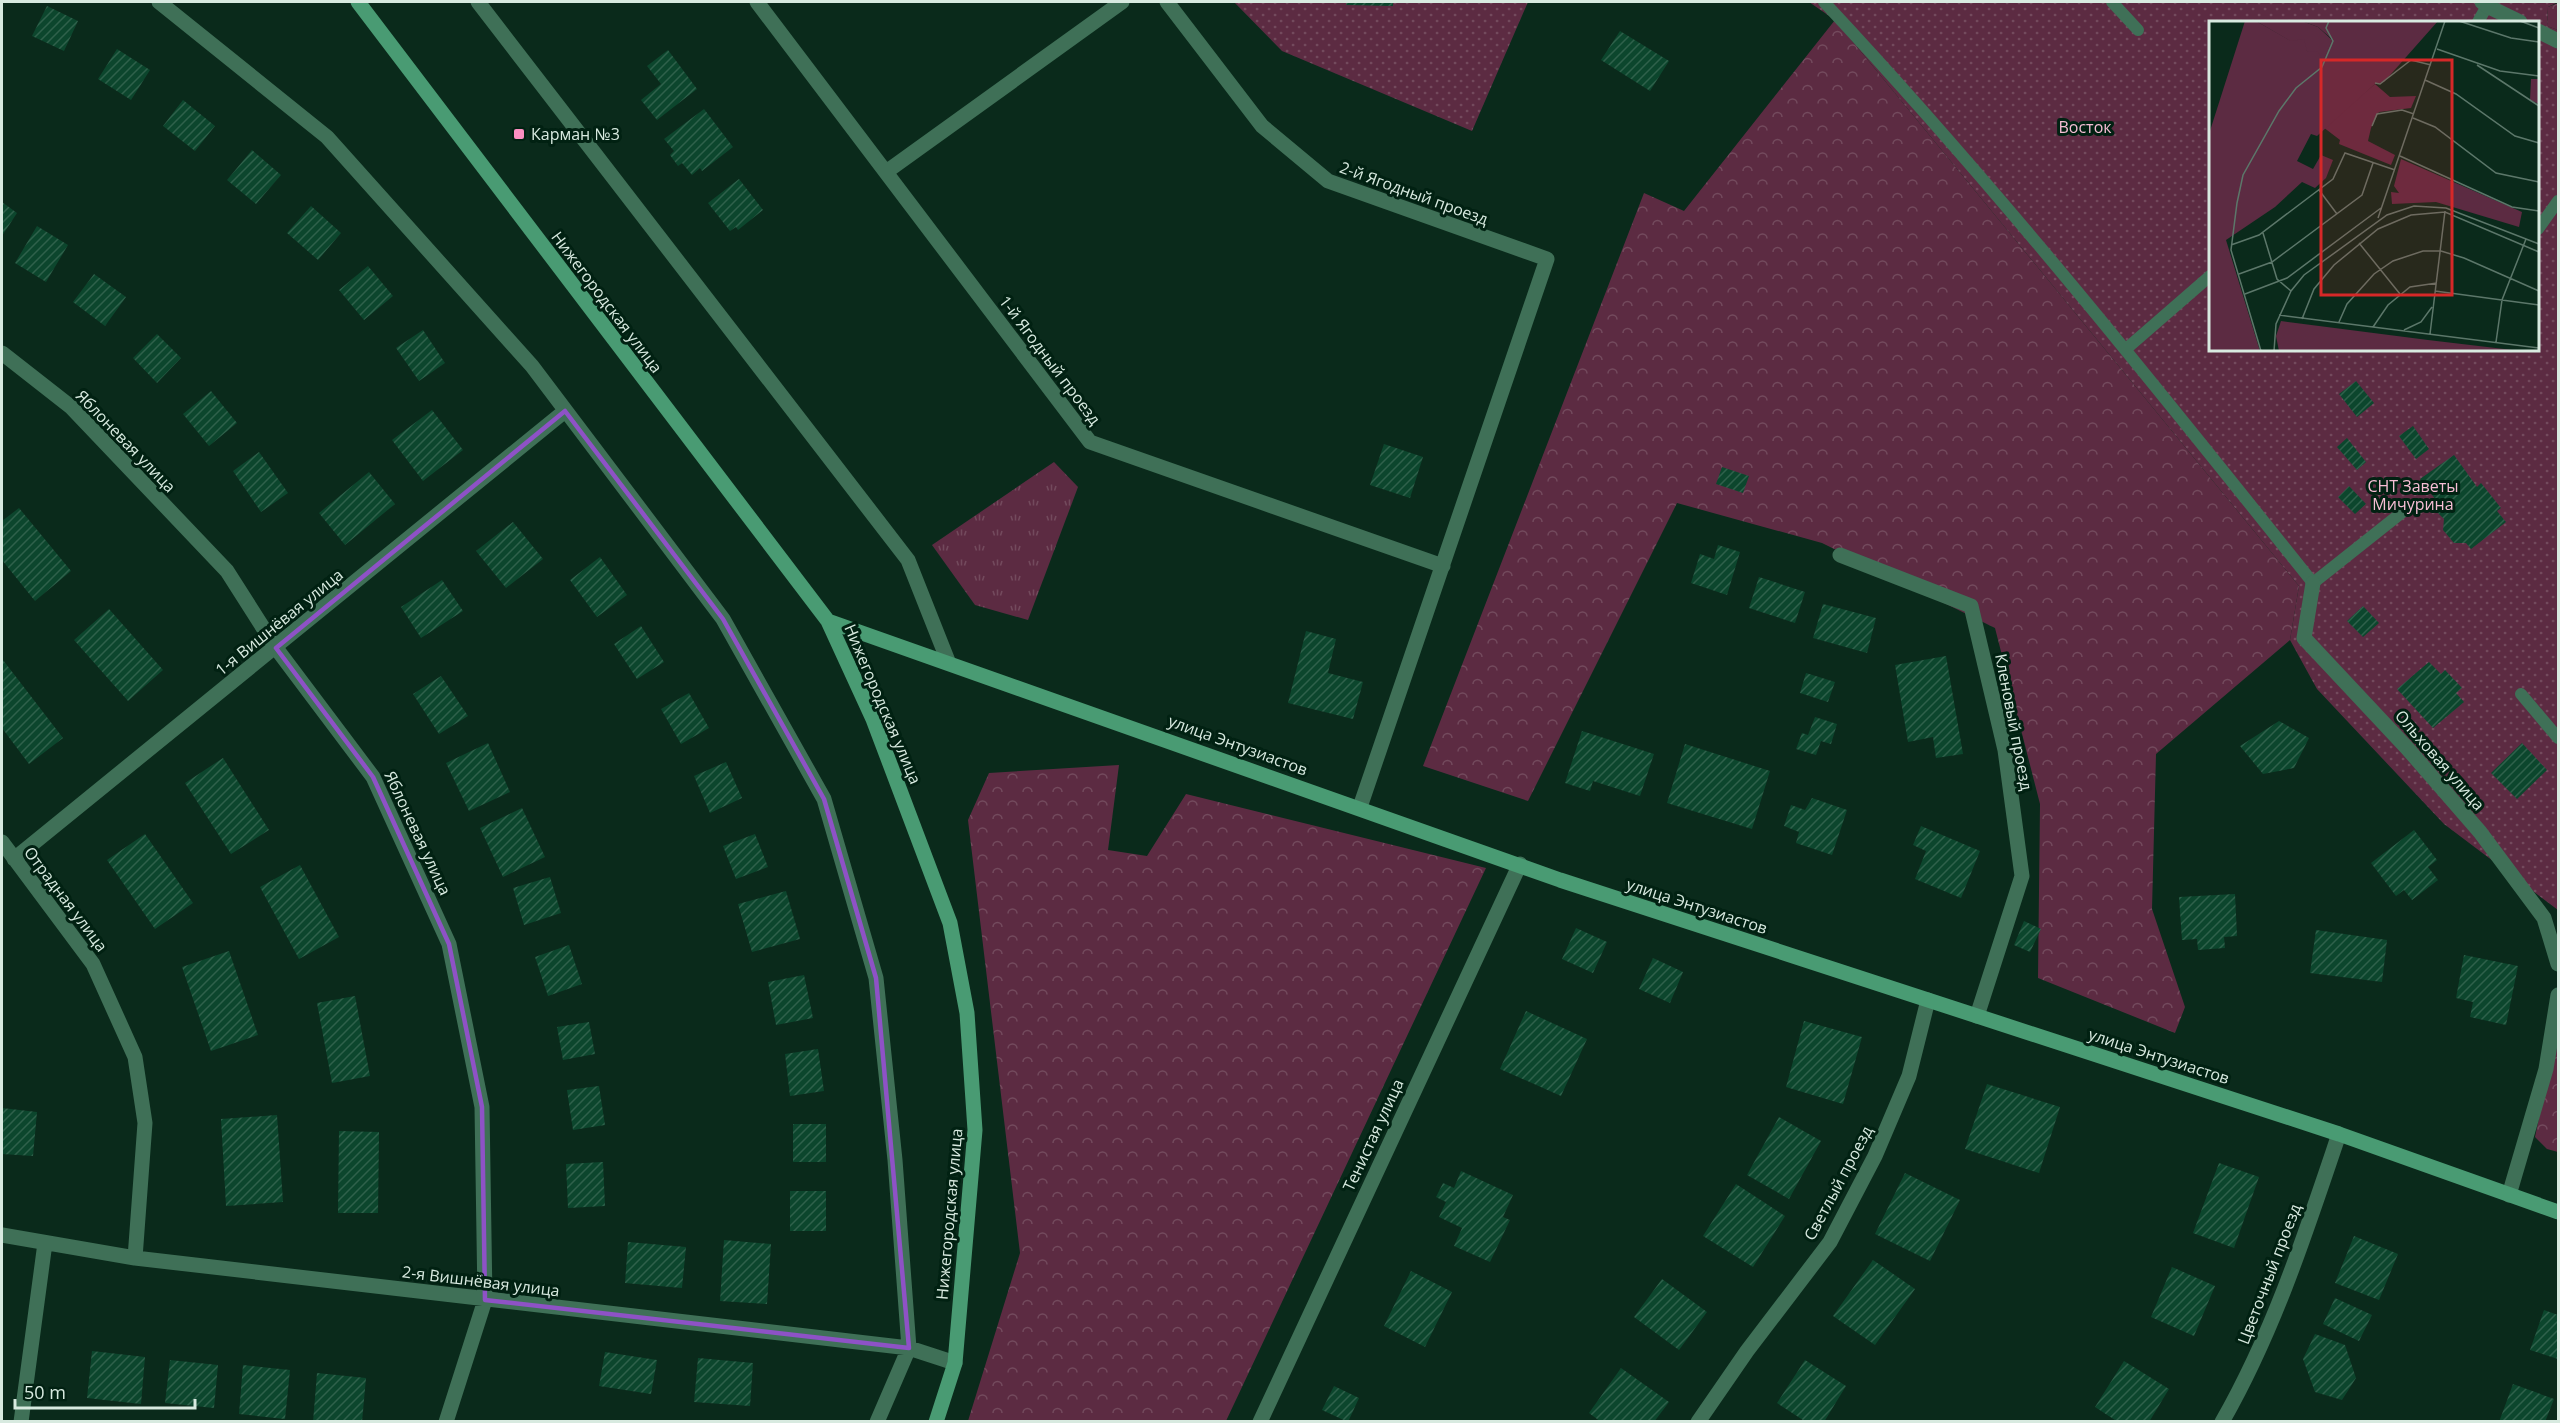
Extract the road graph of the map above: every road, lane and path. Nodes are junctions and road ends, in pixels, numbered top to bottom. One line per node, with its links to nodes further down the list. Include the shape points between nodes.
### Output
1 (159, 2): 21 (street, via 327,137 532,366)
2 (358, 2): 26 (street, Нижегородская улица)
3 (478, 2): 28 (street, via 908,560)
4 (757, 2): 15 (street, 1-й Ягодный проезд)
5 (1122, 2): 15 (street)
6 (1167, 2): 24 (street, 2-й Ягодный проезд, via 1262,126 1328,181 1547,259)
7 (1824, 2): 19 (lane, via 1905,88)
8 (2112, 2): 12 (lane)
9 (2484, 4): 10 (lane); 11 (street)
10 (2478, 21)
11 (2518, 21)
12 (2138, 30)
13 (2539, 31): 14 (street)
14 (2559, 41)
15 (886, 172): 24 (street, 1-й Ягодный проезд, via 1090,442)
16 (2559, 201): 17 (lane)
17 (2539, 228)
18 (2209, 278): 19 (lane)
19 (2126, 349): 25 (lane)
20 (2, 353): 27 (street, Яблоневая улица, via 70,407 227,571)
21 (566, 411): 27 (street, 1-я Вишнёвая улица); 46 (street, via 723,619 824,799 876,978)
22 (2410, 506): 25 (lane)
23 (1840, 555): 38 (street, Кленовый проезд, via 1971,606 2005,750 2022,876)
24 (1443, 566): 31 (street)
25 (2313, 584): 35 (street, Ольховая улица, via 2304,638 2480,832 2544,918)
26 (828, 621): 28 (street, улица Энтузиастов); 47 (street, Нижегородская улица, via 873,719 950,924 967,1013 975,1130)
27 (276, 648): 33 (street, 1-я Вишнёвая улица); 45 (street, Яблоневая улица, via 374,777 449,944 482,1107)
28 (948, 661): 31 (street, улица Энтузиастов)
29 (2521, 693): 30 (lane)
30 (2559, 738)
31 (1360, 807): 34 (street, улица Энтузиастов)
32 (2, 842): 33 (street, Отрадная улица)
33 (14, 859): 44 (street, Отрадная улица, via 93,964 135,1058 145,1123)
34 (1520, 864): 37 (street, улица Энтузиастов); 52 (street, Тенистая улица)
35 (2559, 964)
36 (2559, 995): 40 (street, via 2546,1069)
37 (1928, 1000): 38 (street, улица Энтузиастов); 53 (street, Светлый проезд, via 1909,1076 1875,1156 1830,1242)
38 (1977, 1016): 39 (street, улица Энтузиастов)
39 (2339, 1134): 40 (street, улица Энтузиастов); 54 (street, Цветочный проезд, via 2300,1253 2249,1375)
40 (2509, 1195): 41 (street, улица Энтузиастов)
41 (2559, 1212)
42 (2, 1234): 43 (street, 2-я Вишнёвая улица)
43 (45, 1243): 44 (street, 2-я Вишнёвая улица); 48 (street)
44 (135, 1258): 45 (street, 2-я Вишнёвая улица)
45 (485, 1300): 46 (street, 2-я Вишнёвая улица); 49 (street, Яблоневая улица)
46 (909, 1348): 47 (street, 2-я Вишнёвая улица); 50 (street)
47 (955, 1363): 51 (street, Нижегородская улица)
48 (21, 1422)
49 (446, 1422)
50 (877, 1422)
51 (936, 1422)
52 (1260, 1422)
53 (1698, 1422)
54 (2222, 1422)

